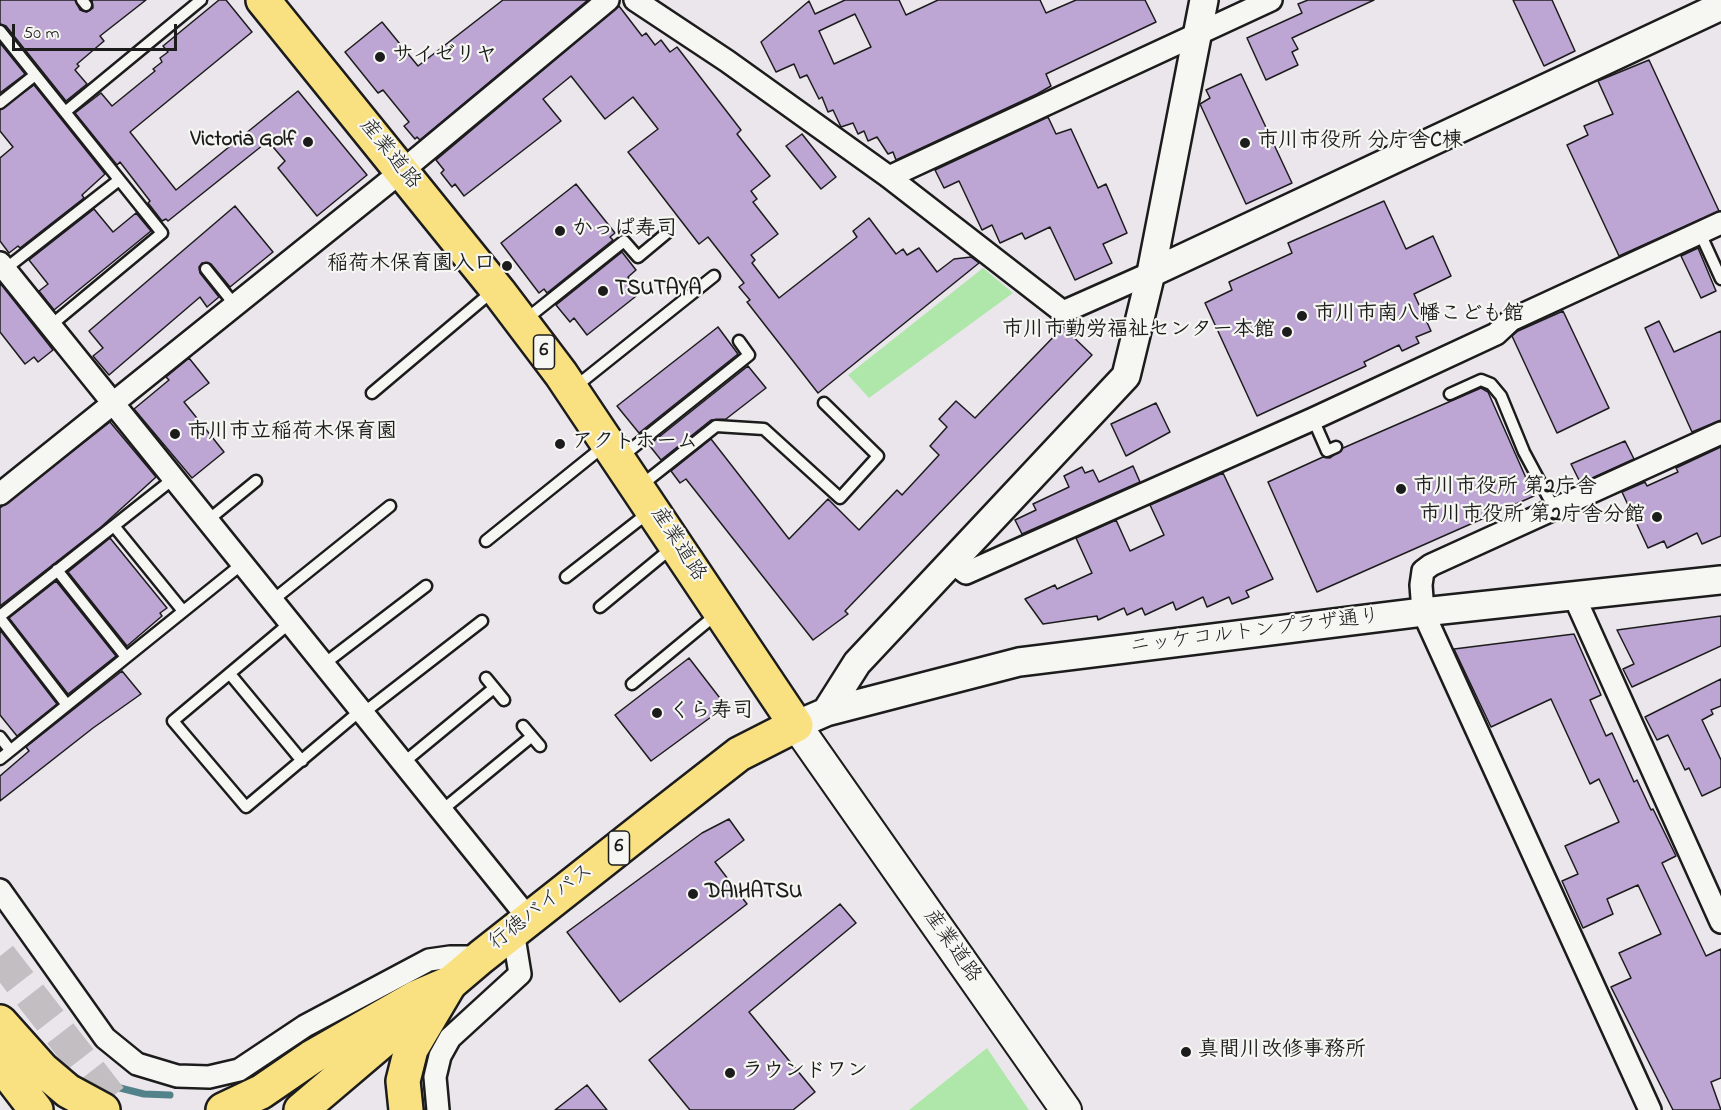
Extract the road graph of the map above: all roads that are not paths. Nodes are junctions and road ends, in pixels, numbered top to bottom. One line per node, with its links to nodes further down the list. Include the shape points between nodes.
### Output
1 (201, 0): 12 (lane)
2 (263, 0): 13 (main road, 産業道路 / 6)
3 (608, 0): 13 (street)
4 (635, 0): 14 (street)
5 (1204, 0): 9 (street)
6 (1270, 0): 9 (street)
7 (1721, 6): 21 (street)
8 (0, 31): 10 (lane)
9 (1197, 34): 14 (street); 21 (street)
10 (35, 75): 11 (lane); 12 (lane)
11 (0, 103)
12 (65, 112): 15 (lane)
13 (402, 171): 24 (main road, 産業道路 / 6); 25 (street)
14 (889, 177): 21 (street, via 1063,312)
15 (120, 180): 19 (lane); 27 (lane, via 162,233)
16 (1721, 223): 18 (street)
17 (668, 232): 26 (lane, via 638,257 624,241)
18 (1700, 233): 23 (lane); 34 (street, via 1511,320 1496,334)
19 (2, 269): 27 (street)
20 (206, 269): 25 (lane)
21 (1150, 273): 48 (street, via 1126,376)
22 (714, 276): 29 (lane)
23 (1721, 279)
24 (496, 288): 26 (main road, 産業道路 / 6); 30 (lane)
25 (234, 304): 32 (street)
26 (522, 322): 29 (main road, 産業道路 / 6)
27 (50, 326): 32 (street)
28 (739, 341): 37 (lane, via 749,355)
29 (572, 389): 37 (main road, 産業道路 / 6)
30 (372, 393)
31 (1450, 394): 43 (lane, via 1481,380 1491,384 1501,396 1521,453)
32 (112, 403): 38 (street); 40 (street)
33 (824, 403): 41 (lane, via 878,456 840,498 764,429 716,426)
34 (1313, 419): 36 (lane, via 1327,451); 48 (street, via 966,573)
35 (1721, 433): 43 (street)
36 (1336, 447)
37 (614, 451): 41 (main road, 産業道路 / 6); 46 (lane)
38 (173, 479): 44 (street); 45 (lane)
39 (256, 481): 44 (lane)
40 (0, 494)
41 (646, 498): 47 (main road, 産業道路 / 6); 51 (lane)
42 (390, 506): 55 (lane)
43 (1554, 508): 59 (street, via 1423,571)
44 (207, 521): 49 (street)
45 (114, 525): 50 (lane); 57 (lane)
46 (486, 541)
47 (676, 544): 56 (lane); 58 (main road, 産業道路 / 6)
48 (953, 563): 72 (street, via 857,663)
49 (242, 564): 55 (street); 57 (lane)
50 (57, 570): 60 (lane); 63 (lane)
51 (566, 577)
52 (1721, 580): 54 (street, ニッケコルトンプラザ通り)
53 (426, 586): 64 (lane)
54 (1574, 596): 59 (street, ニッケコルトンプラザ通り); 84 (street)
55 (273, 600): 62 (street)
56 (600, 607)
57 (183, 611): 63 (lane)
58 (720, 611): 67 (lane); 73 (main road, 産業道路 / 6)
59 (1423, 612): 72 (street, ニッケコルトンプラザ通り, via 1019,663); 97 (street)
60 (0, 617): 70 (lane)
61 (482, 621): 71 (lane)
62 (291, 622): 64 (street); 65 (lane)
63 (126, 657): 70 (lane)
64 (324, 664): 71 (street)
65 (230, 674): 80 (lane); 80 (lane, via 173,722 246,807)
66 (486, 678): 68 (lane)
67 (632, 684)
68 (494, 688): 69 (lane); 81 (lane)
69 (504, 700)
70 (67, 705): 78 (lane)
71 (361, 712): 80 (lane); 81 (street)
72 (826, 712): 73 (street, ニッケコルトンプラザ通り)
73 (796, 724): 85 (main road, 行徳バイパス / 6, via 739,754); 96 (main road, 産業道路)
74 (523, 726): 76 (lane)
75 (0, 737): 78 (lane)
76 (531, 737): 77 (lane); 82 (lane)
77 (540, 746)
78 (10, 750): 79 (lane)
79 (0, 759)
80 (302, 761)
81 (403, 764): 82 (street)
82 (441, 811): 85 (street)
83 (0, 891): 86 (street, via 105,1038 137,1064 177,1076 209,1077 239,1070 305,1026 429,960)
84 (1721, 922)
85 (521, 925): 86 (main road, 行徳バイパス / 6); 95 (street, via 520,974 450,1038 440,1056 435,1077)
86 (481, 957): 87 (main road, 行徳バイパス / 6)
87 (450, 983): 92 (main road, via 416,998 312,1057 261,1092); 93 (main road, 行徳バイパス / 6); 94 (main road, via 408,1056 403,1081)
88 (0, 1022): 91 (main road, via 42,1069 68,1091)
89 (0, 1063): 90 (main road)
90 (36, 1110)
91 (103, 1110)
92 (223, 1110)
93 (301, 1110)
94 (406, 1110)
95 (438, 1110)
96 (1065, 1110)
97 (1650, 1110)

